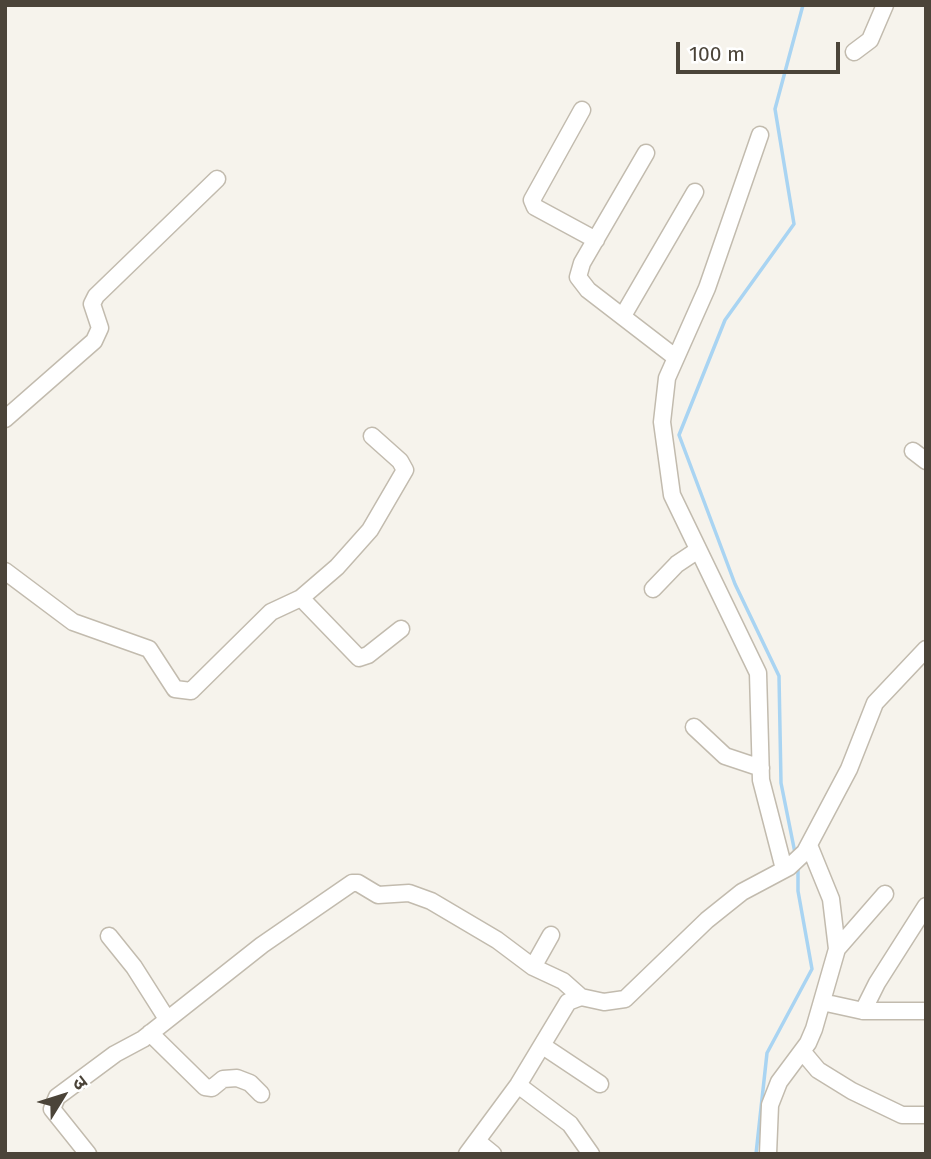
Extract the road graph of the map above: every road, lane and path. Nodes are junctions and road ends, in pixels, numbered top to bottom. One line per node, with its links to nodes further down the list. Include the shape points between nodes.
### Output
1 (885, 5): 2 (street, via 870,40)
2 (853, 52)
3 (582, 110): 8 (street, via 532,200 535,207)
4 (760, 135): 10 (street, via 707,288)
5 (646, 153): 8 (street)
6 (217, 178): 11 (street, via 96,296 92,304 100,328 94,341)
7 (695, 192): 9 (street)
8 (596, 240): 9 (street, via 578,277 588,290)
9 (624, 314): 10 (street)
10 (675, 357): 13 (street, via 663,401 667,474)
11 (5, 419)
12 (372, 436): 16 (street, via 400,461 403,477 356,547)
13 (698, 550): 15 (street); 20 (street, via 758,673)
14 (5, 571): 16 (street, via 74,622 149,649 170,684 186,692 200,685 271,612)
15 (653, 589)
16 (302, 598): 17 (street, via 359,658)
17 (401, 629)
18 (926, 649): 21 (street, via 875,703 849,769)
19 (694, 727): 20 (street, via 725,756)
20 (761, 768): 22 (street, via 765,799)
21 (807, 848): 22 (street); 27 (street, via 831,899)
22 (787, 868): 29 (street, via 742,892 707,920 625,999 604,1002)
23 (885, 894): 27 (street)
24 (926, 906): 31 (street)
25 (551, 934): 28 (street)
26 (109, 936): 33 (street)
27 (837, 949): 30 (street)
28 (533, 967): 29 (street, via 563,981); 33 (street, via 431,901 409,893 378,895 356,882 262,945)
29 (580, 997): 35 (street, via 562,1009)
30 (822, 1002): 31 (street); 36 (street)
31 (863, 1011): 32 (street)
32 (926, 1011)
33 (167, 1019): 34 (street)
34 (150, 1033): 39 (street, via 205,1087 237,1078); 42 (street, via 54,1101 54,1112)
35 (543, 1046): 37 (street); 38 (street)
36 (802, 1051): 40 (street, via 818,1070 852,1091 902,1115); 45 (street, via 779,1082 770,1105)
37 (600, 1084)
38 (518, 1085): 41 (street); 44 (street, via 570,1124)
39 (261, 1094)
40 (926, 1115)
41 (472, 1147): 43 (street)
42 (88, 1154)
43 (493, 1154)
44 (591, 1154)
45 (768, 1154)

